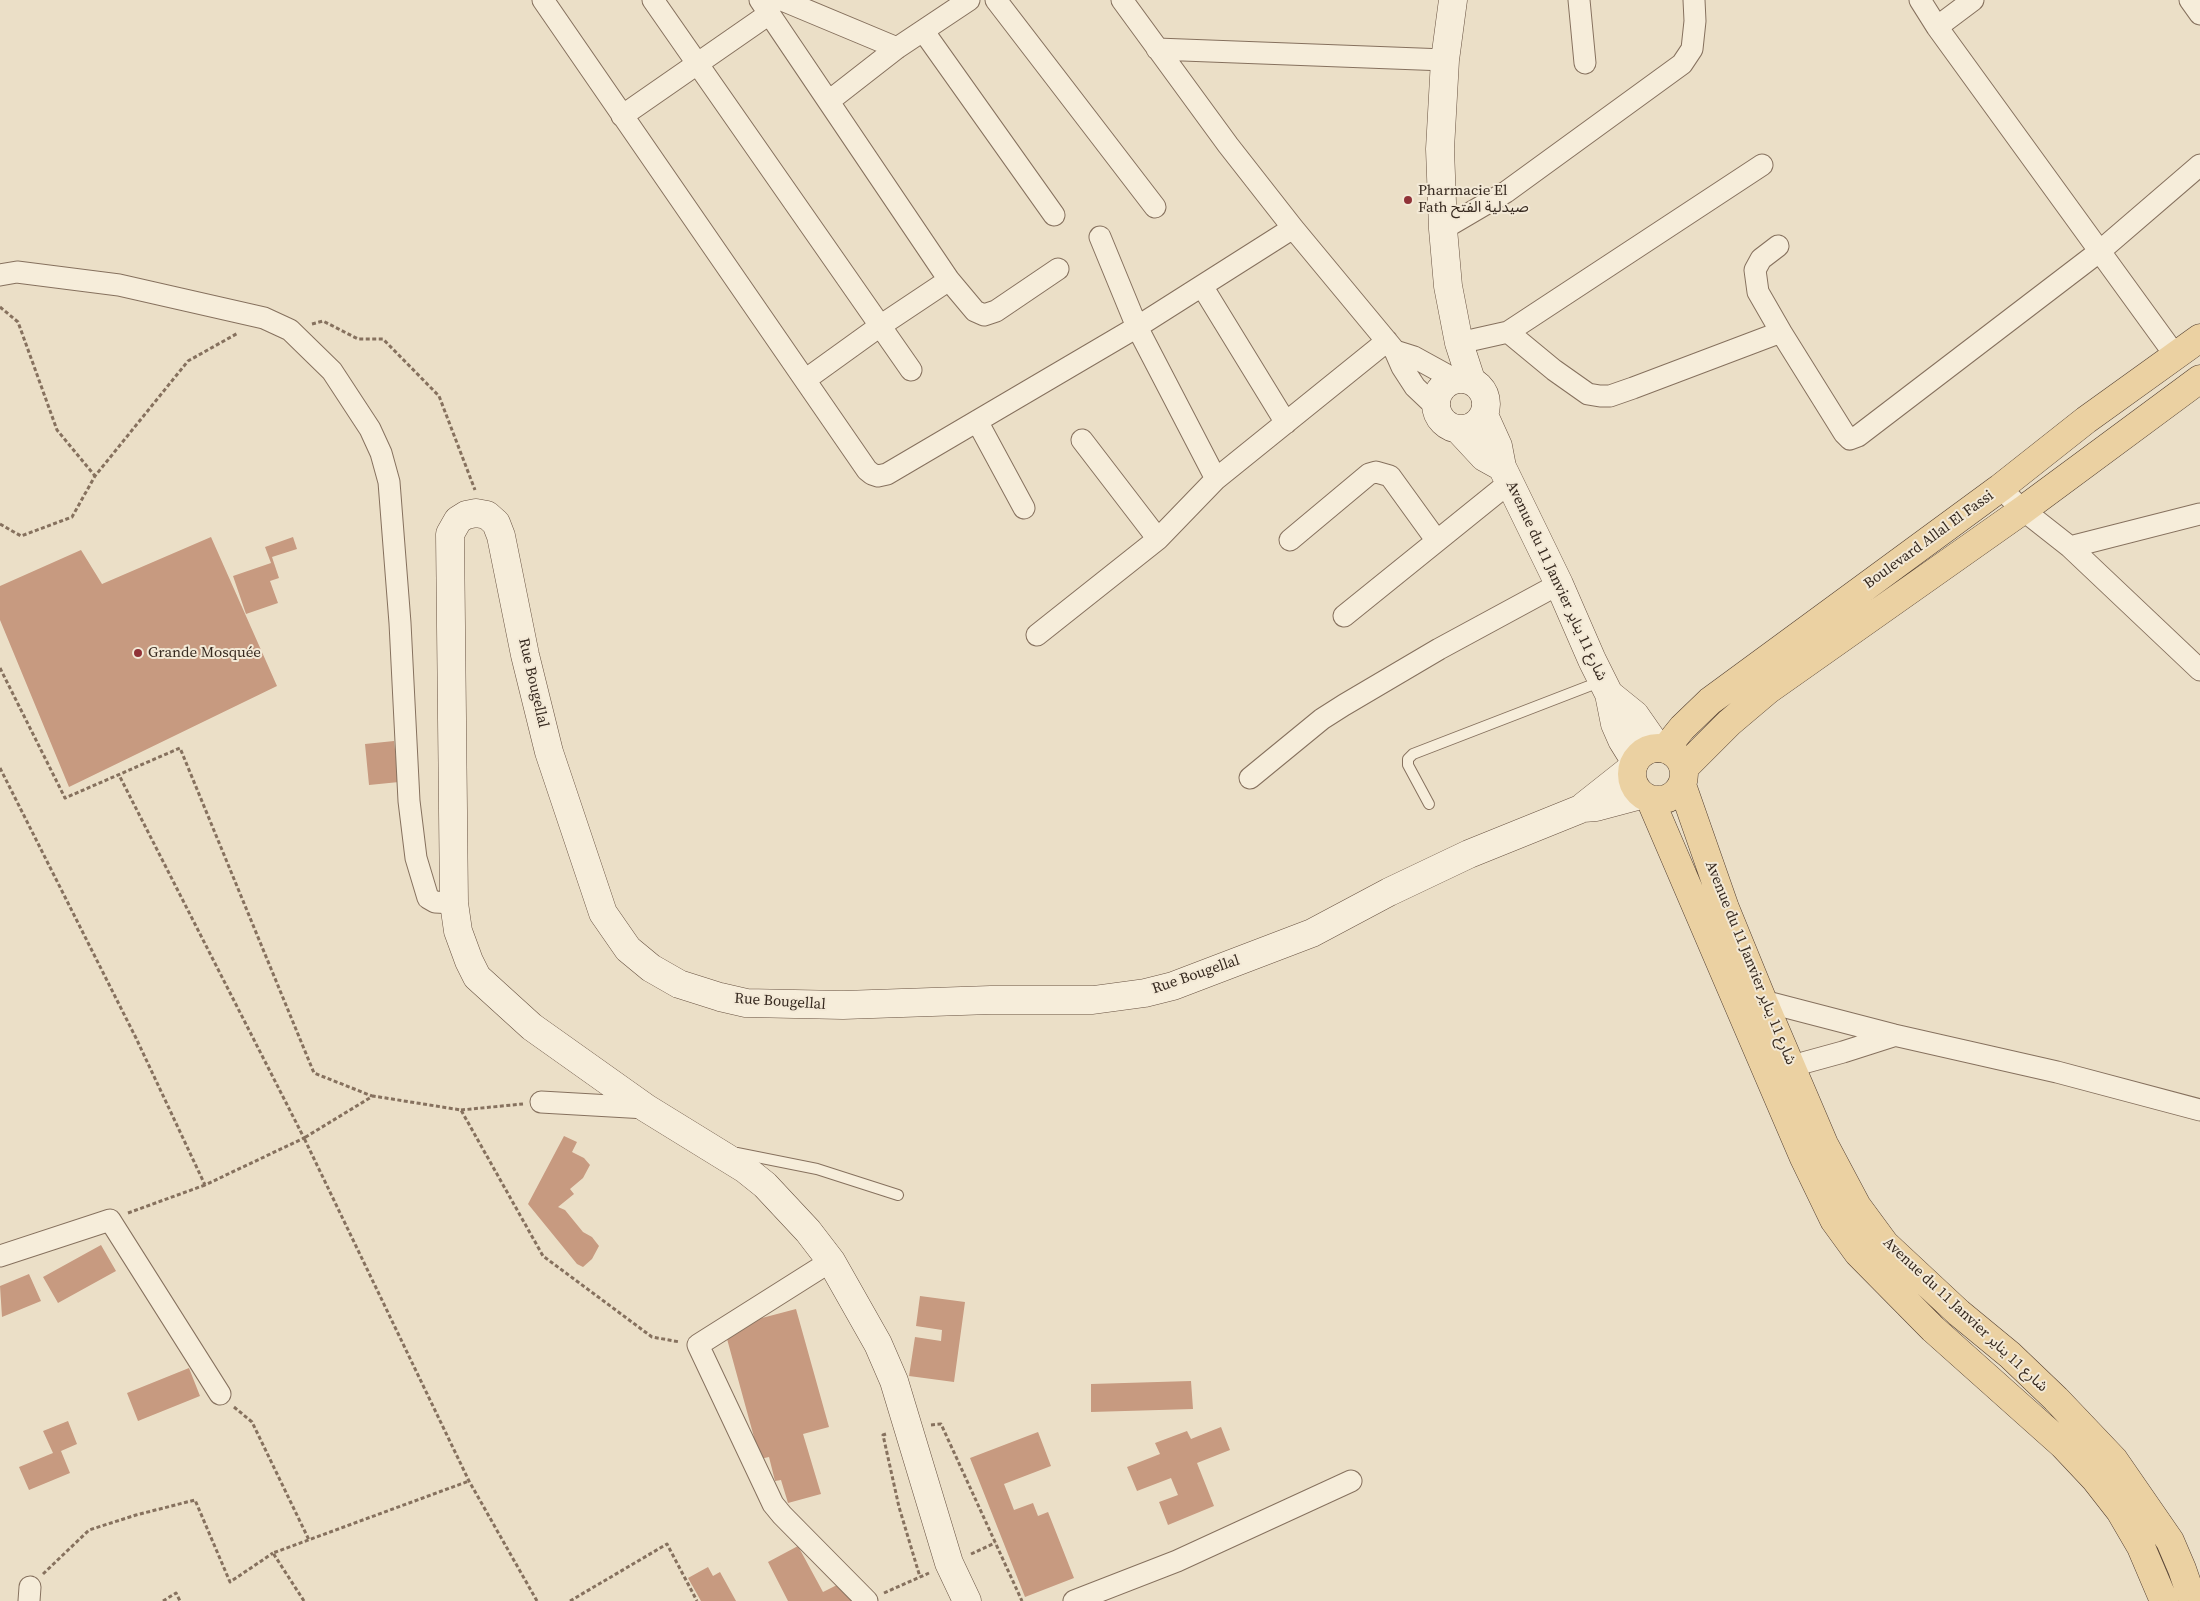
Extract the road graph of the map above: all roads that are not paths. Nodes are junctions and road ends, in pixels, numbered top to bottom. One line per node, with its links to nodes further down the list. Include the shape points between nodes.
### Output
1 (543, 0): 22 (street)
2 (653, 0): 19 (street)
3 (969, 0): 15 (street)
4 (996, 0): 25 (street)
5 (1122, 0): 17 (street)
6 (1453, 0): 18 (street)
7 (1579, 0): 20 (street)
8 (1694, 0): 28 (street, via 1692,49 1682,64 1506,192)
9 (1920, 0): 14 (street)
10 (1973, 0): 14 (street)
11 (2190, 0): 13 (street)
12 (770, 5): 16 (street); 19 (street); 21 (street)
13 (2200, 14)
14 (1937, 27): 31 (street)
15 (924, 32): 16 (street); 26 (street)
16 (896, 48): 21 (street)
17 (1157, 49): 18 (street); 27 (street)
18 (1445, 60): 28 (street, via 1440,149)
19 (697, 63): 22 (street); 36 (street)
20 (1585, 63)
21 (829, 101): 34 (street)
22 (622, 116): 46 (street)
23 (1762, 165): 38 (street)
24 (2200, 165): 31 (street)
25 (1155, 207)
26 (1054, 216)
27 (1293, 228): 35 (street); 42 (street)
28 (1443, 228): 41 (street, via 1448,286)
29 (1100, 237): 37 (street)
30 (1778, 246): 39 (street, via 1761,258 1754,270 1758,292)
31 (2100, 251): 39 (street, via 1850,439); 43 (street)
32 (1058, 269): 34 (street, via 996,311 984,315 975,311)
33 (0, 274): 75 (street, via 17,272 119,285 264,318 290,330 332,371 370,429 389,482 409,800 416,858 428,898 435,902)
34 (949, 280): 36 (street)
35 (1202, 286): 37 (street); 51 (street)
36 (880, 326): 44 (street); 46 (street)
37 (1137, 327): 50 (street); 55 (street)
38 (1508, 332): 39 (street, via 1588,394 1600,396 1633,388); 41 (street)
39 (1781, 332)
40 (2200, 338): 43 (main road, Boulevard Allal El Fassi)
41 (1459, 343): 47 (street)
42 (1391, 346): 47 (street); 48 (street, via 1415,387); 51 (street)
43 (2175, 355): 56 (main road, Boulevard Allal El Fassi)
44 (912, 370)
45 (2200, 379): 58 (main road, Boulevard Allal El Fassi)
46 (805, 380): 50 (street, via 867,470 878,476 887,474)
47 (1463, 380): 48 (street, via 1446,383 1440,389); 49 (street, via 1478,384 1486,399)
48 (1436, 406): 52 (street, via 1443,422)
49 (1484, 415): 52 (street, via 1469,428); 54 (street, Avenue du 11 Janvier شارع 11 يناير)
50 (977, 421): 57 (street)
51 (1286, 423): 55 (street)
52 (1458, 429): 54 (street, Avenue du 11 Janvier شارع 11 يناير, via 1484,457)
53 (1082, 440): 60 (street)
54 (1506, 474): 62 (street); 64 (street, Avenue du 11 Janvier شارع 11 يناير)
55 (1216, 479): 60 (street)
56 (2000, 488): 58 (street); 69 (main road, Boulevard Allal El Fassi, via 1710,701)
57 (1024, 508)
58 (2023, 510): 63 (street); 70 (main road, Boulevard Allal El Fassi, via 1768,690 1729,722)
59 (2200, 514): 63 (street)
60 (1158, 540): 66 (street)
61 (1290, 540): 62 (street, via 1369,474 1376,472 1390,476)
62 (1437, 541): 65 (street)
63 (2070, 547): 67 (street)
64 (1559, 584): 68 (street, Avenue du 11 Janvier شارع 11 يناير); 71 (street, via 1336,710)
65 (1344, 616)
66 (1037, 635)
67 (2200, 670)
68 (1606, 687): 69 (street, Avenue du 11 Janvier شارع 11 يناير, via 1635,715); 73 (lane, via 1413,754 1408,765)
69 (1648, 756): 70 (main road, via 1673,752 1680,759); 72 (main road, via 1632,778 1635,788); 74 (street, Rue Bougellal)
70 (1683, 776): 72 (main road, via 1677,793 1669,798 1659,801); 76 (main road, Avenue du 11 Janvier شارع 11 يناير, via 1725,908)
71 (1250, 778)
72 (1646, 797): 74 (street, Rue Bougellal); 78 (main road, Avenue du 11 Janvier شارع 11 يناير)
73 (1430, 804)
74 (1583, 808): 75 (street, Rue Bougellal, via 1453,862 1312,933 1173,986 1145,993 1093,1000 843,1005 746,1003 720,997 679,984 651,968 628,949 604,913 549,752 501,536 487,515 476,513 458,520 450,534)
75 (454, 892): 80 (street, via 458,931 477,977 532,1027)
76 (1763, 1001): 77 (street); 78 (main road, Avenue du 11 Janvier شارع 11 يناير)
77 (1894, 1036): 78 (street); 81 (street, via 2057,1072)
78 (1779, 1068): 91 (main road, Avenue du 11 Janvier شارع 11 يناير, via 1824,1203 1844,1235 1933,1330 2063,1445 2095,1478 2141,1547); 92 (main road, Avenue du 11 Janvier شارع 11 يناير, via 1868,1223 1959,1314 2010,1355 2056,1399 2114,1460 2170,1541)
79 (541, 1102): 80 (street)
80 (646, 1108): 82 (street)
81 (2200, 1110)
82 (710, 1146): 83 (lane, via 817,1169); 85 (street, via 765,1185)
83 (898, 1195)
84 (0, 1256): 86 (street, via 110,1220)
85 (831, 1261): 88 (street, via 878,1344 894,1381); 89 (street, via 698,1345 774,1504)
86 (220, 1394)
87 (1351, 1482): 90 (street, via 1177,1561)
88 (962, 1599)
89 (867, 1601)
90 (1074, 1601)
91 (2164, 1601)
92 (2193, 1601)

